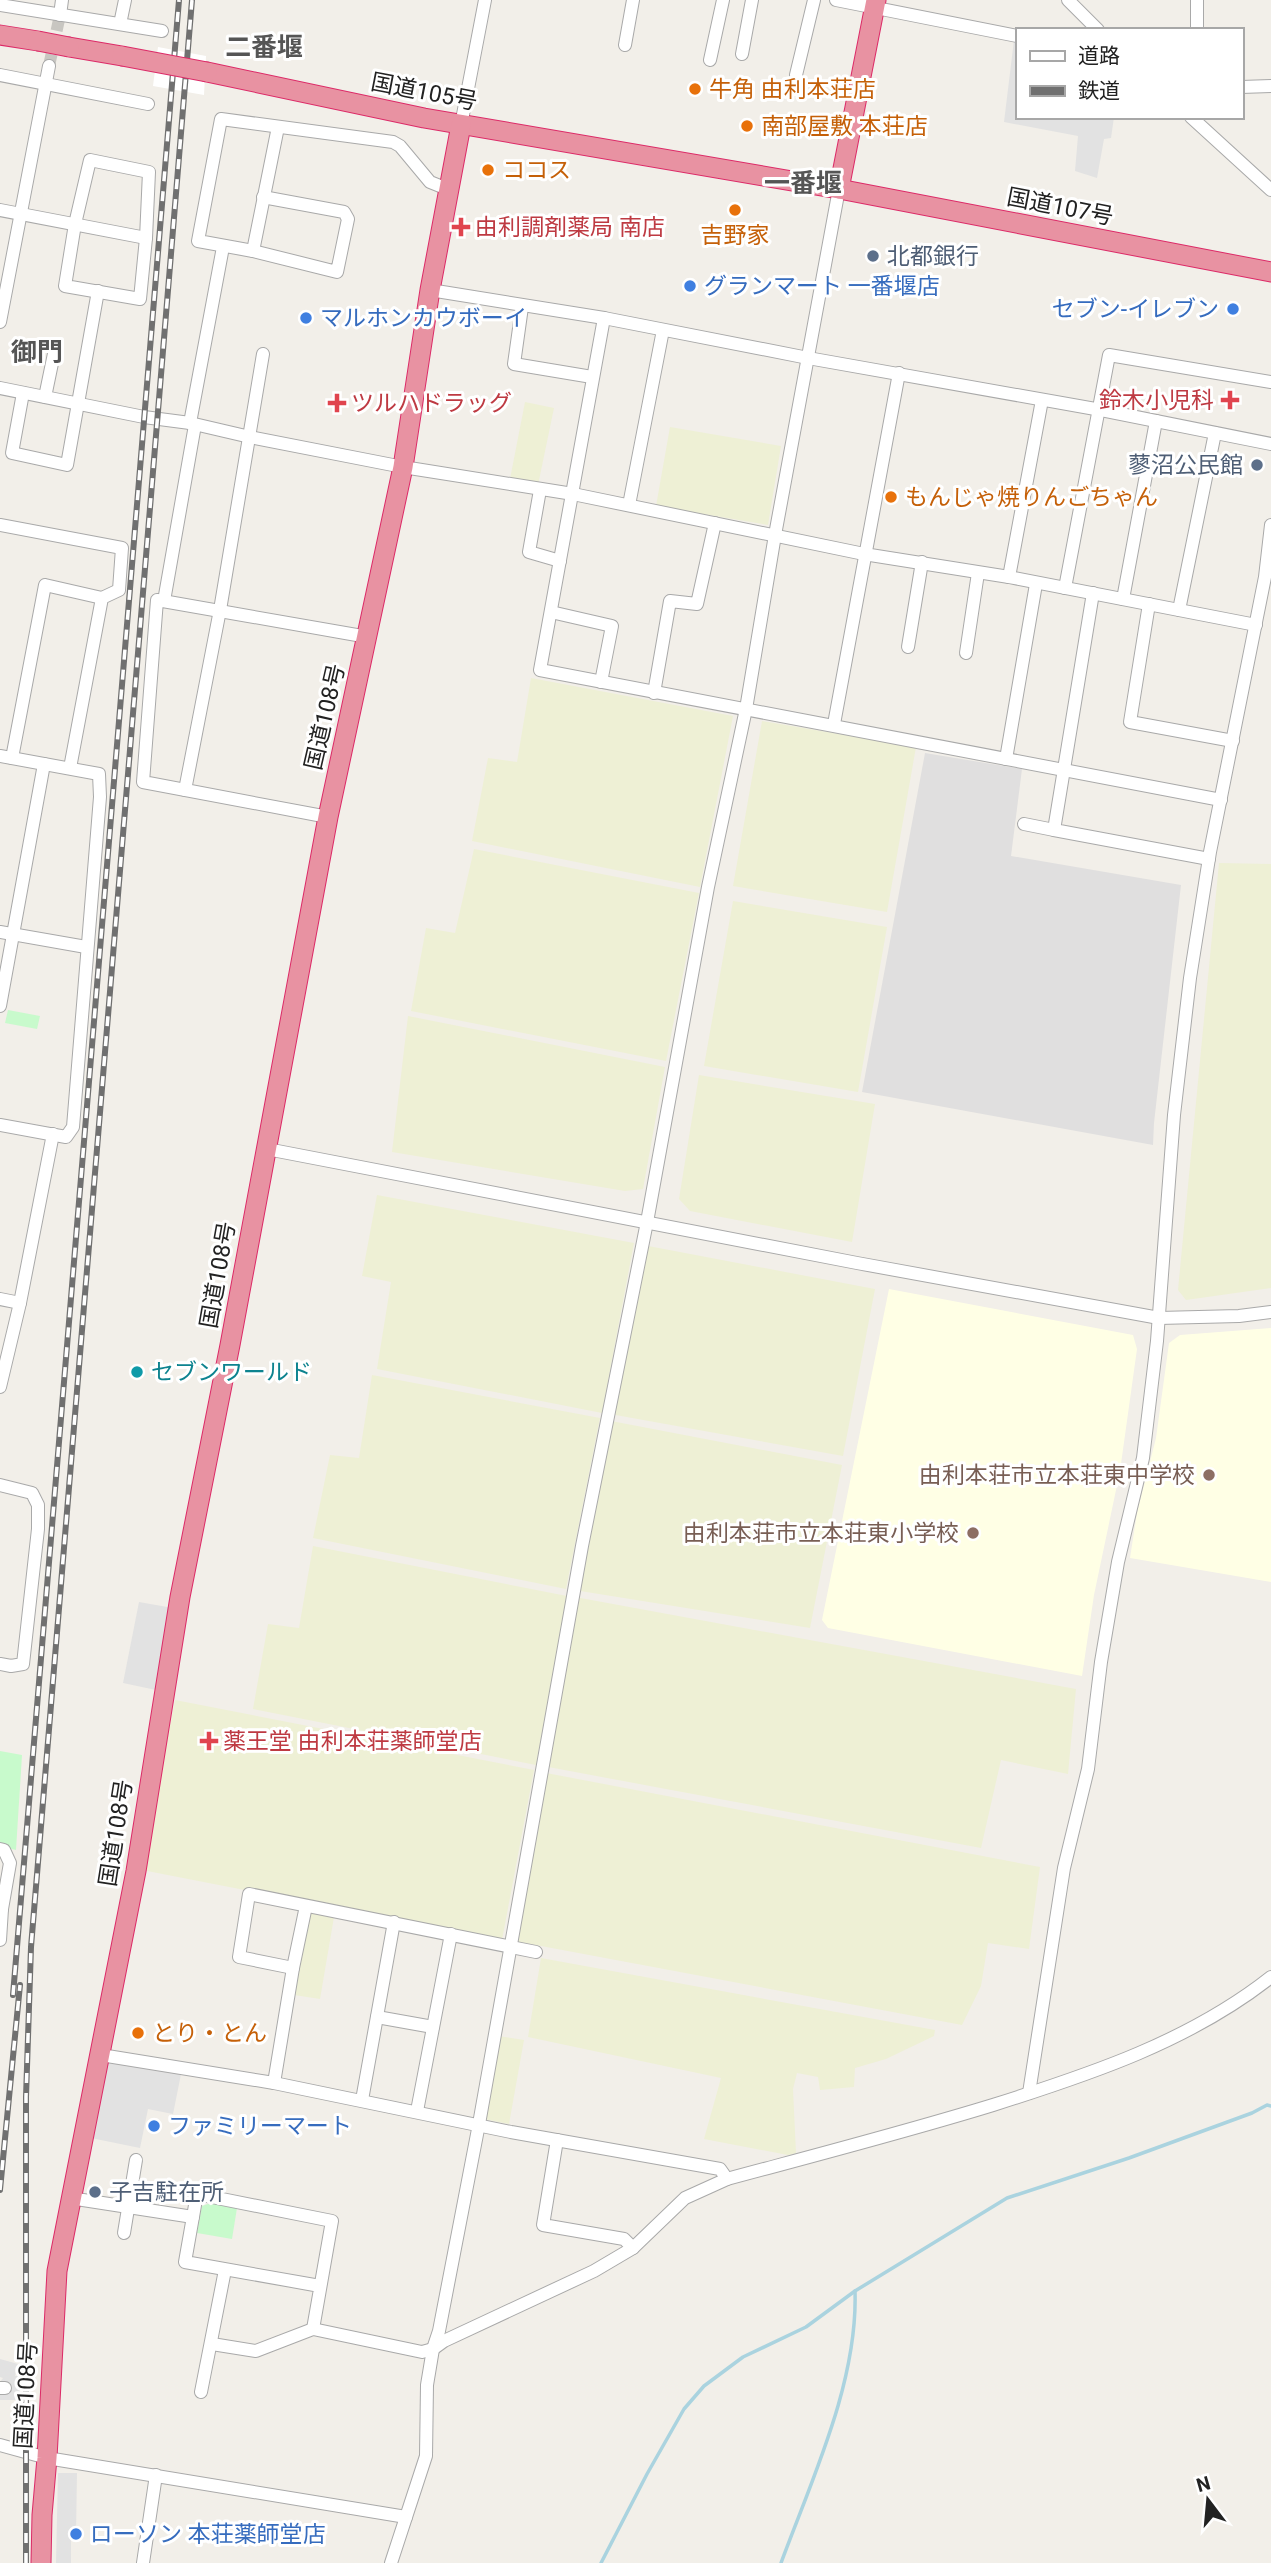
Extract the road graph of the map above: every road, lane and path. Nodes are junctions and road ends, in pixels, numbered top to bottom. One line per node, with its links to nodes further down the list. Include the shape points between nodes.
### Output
1 (62, 0): 13 (street)
2 (125, 0): 14 (street)
3 (485, 0): 31 (street)
4 (634, 0): 20 (street)
5 (723, 0): 22 (street)
6 (752, 0): 21 (street)
7 (814, 0): 25 (street)
8 (836, 0): 11 (street)
9 (1068, 0): 15 (street)
10 (1197, 0): 16 (street)
11 (875, 4): 19 (street); 33 (highway)
12 (0, 5): 13 (street)
13 (60, 15): 14 (street)
14 (120, 24): 17 (street)
15 (1096, 28)
16 (1197, 28)
17 (162, 32)
18 (0, 35): 31 (highway, 国道105号, bridge)
19 (1016, 36)
20 (625, 45)
21 (742, 54)
22 (710, 60)
23 (49, 66): 26 (street)
24 (0, 75): 26 (street)
25 (796, 75)
26 (45, 83): 29 (street); 38 (street)
27 (1243, 86): 28 (street)
28 (1271, 86)
29 (148, 104)
30 (1193, 119): 35 (street)
31 (461, 125): 33 (highway, 国道105号); 34 (highway, 国道108号)
32 (278, 127): 34 (street, via 393,142 430,182); 36 (street); 41 (street, via 221,119 198,241)
33 (839, 189): 43 (highway, 国道107号); 52 (street)
34 (450, 190): 44 (highway, 国道108号)
35 (1271, 190)
36 (263, 197): 42 (street); 42 (street, via 344,212 348,219 337,272)
37 (0, 210): 38 (street)
38 (19, 214): 39 (street); 48 (street)
39 (75, 224): 40 (street); 40 (street, via 90,160 149,172); 45 (street, via 65,286)
40 (146, 238): 45 (street, via 140,299)
41 (223, 247): 42 (street); 63 (street)
42 (253, 251)
43 (1271, 272)
44 (430, 290): 46 (street); 67 (highway, 国道108号)
45 (98, 291): 60 (street)
46 (522, 307): 47 (street); 54 (street, via 514,364)
47 (604, 318): 49 (street); 54 (street)
48 (0, 322)
49 (663, 330): 52 (street); 70 (street)
50 (56, 344): 58 (street)
51 (263, 354): 65 (street)
52 (808, 358): 53 (street); 74 (street)
53 (899, 373): 59 (street); 75 (street)
54 (592, 377): 69 (street)
55 (1271, 382): 61 (street, via 1109,355)
56 (0, 388): 57 (street)
57 (23, 393): 58 (street); 60 (street, via 12,453 67,465)
58 (46, 397): 60 (street)
59 (1042, 400): 61 (street); 79 (street)
60 (79, 404): 63 (street)
61 (1101, 410): 62 (street); 81 (street)
62 (1156, 421): 64 (street); 84 (street)
63 (192, 424): 65 (street); 85 (street)
64 (1215, 433): 66 (street); 88 (street)
65 (250, 437): 67 (street); 87 (street)
66 (1271, 444)
67 (403, 467): 68 (street); 91 (highway, 国道108号)
68 (540, 490): 69 (street); 76 (street, via 530,552)
69 (573, 494): 70 (street); 76 (street)
70 (629, 505): 71 (street)
71 (715, 523): 74 (street); 95 (street, via 697,604 670,601)
72 (0, 525): 83 (street, via 122,548 119,590)
73 (1271, 525): 90 (street)
74 (775, 535): 75 (street); 96 (street)
75 (864, 554): 77 (street); 97 (street)
76 (560, 561): 89 (street)
77 (922, 562): 78 (street); 92 (street)
78 (978, 573): 79 (street); 93 (street)
79 (1009, 577): 80 (street)
80 (1036, 583): 81 (street); 100 (street)
81 (1065, 589): 82 (street)
82 (1093, 593): 84 (street); 103 (street)
83 (102, 598): 99 (street, via 45,585); 102 (street)
84 (1123, 599): 86 (street)
85 (164, 601): 87 (street); 104 (street, via 157,600 143,782)
86 (1149, 604): 88 (street); 98 (street, via 1130,722)
87 (220, 610): 91 (street); 104 (street)
88 (1179, 610): 90 (street)
89 (551, 612): 94 (street, via 612,626); 94 (street, via 540,670)
90 (1256, 625): 98 (street)
91 (368, 637): 106 (highway, 国道108号)
92 (908, 647)
93 (966, 653)
94 (601, 682): 95 (street)
95 (654, 693): 96 (street)
96 (746, 709): 97 (street); 116 (street)
97 (834, 724): 100 (street)
98 (1233, 741): 105 (street)
99 (6, 757): 101 (street)
100 (1006, 759): 103 (street)
101 (44, 764): 102 (street); 110 (street)
102 (70, 768): 111 (street, via 99,774)
103 (1063, 769): 105 (street); 108 (street)
104 (185, 790): 106 (street)
105 (1222, 800): 109 (street)
106 (328, 817): 115 (highway, 国道108号)
107 (1024, 824): 108 (street)
108 (1054, 830): 109 (street)
109 (1209, 859): 120 (street, via 1174,1115)
110 (6, 933): 111 (street); 112 (street)
111 (86, 947): 114 (street, via 73,1127 66,1137)
112 (0, 1006)
113 (0, 1125): 114 (street)
114 (53, 1134): 118 (street)
115 (267, 1149): 116 (street); 136 (highway, 国道108号, via 180,1597)
116 (646, 1222): 120 (street); 130 (street)
117 (0, 1299): 118 (street)
118 (20, 1303): 121 (street)
119 (1271, 1312): 120 (street)
120 (1158, 1318): 138 (street, via 1143,1458 1118,1562 1088,1769 1064,1868)
121 (0, 1387)
122 (0, 1485): 123 (street, via 32,1493 38,1505 23,1664)
123 (0, 1664)
124 (0, 1849): 126 (street, via 9,1863)
125 (306, 1906): 127 (street); 132 (street); 132 (street, via 249,1894 239,1957)
126 (1, 1909): 129 (street)
127 (394, 1922): 128 (street); 134 (street)
128 (451, 1934): 130 (street); 135 (street)
129 (0, 1940)
130 (511, 1945): 131 (street); 141 (street)
131 (536, 1952)
132 (293, 1968): 137 (street)
133 (1271, 1977): 138 (street, via 1206,2021 1154,2048)
134 (377, 2017): 135 (street); 139 (street)
135 (433, 2027): 140 (street)
136 (101, 2055): 137 (street); 147 (highway, 国道108号)
137 (274, 2083): 139 (street)
138 (1029, 2093): 145 (street)
139 (362, 2100): 140 (street)
140 (417, 2111): 141 (street)
141 (479, 2124): 142 (street); 156 (street)
142 (557, 2140): 144 (street); 151 (street, via 543,2225 624,2239)
143 (136, 2160): 148 (street)
144 (696, 2165): 145 (street, via 720,2169); 146 (street)
145 (727, 2179): 146 (street)
146 (699, 2191): 151 (street, via 672,2209)
147 (70, 2198): 148 (street); 159 (highway, 国道108号, via 57,2271)
148 (129, 2208): 149 (street); 150 (street)
149 (193, 2217): 152 (street, via 186,2262); 153 (street, via 197,2194 332,2221)
150 (124, 2234)
151 (633, 2248): 156 (street)
152 (225, 2270): 153 (street); 155 (street)
153 (320, 2286): 154 (street)
154 (313, 2329): 155 (street, via 256,2351); 156 (street, via 422,2352)
155 (212, 2344): 157 (street)
156 (433, 2349): 161 (street, via 427,2385 426,2456)
157 (201, 2392)
158 (0, 2445): 159 (street)
159 (47, 2458): 160 (street); 163 (highway, 国道108号)
160 (156, 2475): 161 (street); 164 (street)
161 (406, 2517): 162 (street)
162 (396, 2560)
163 (41, 2563)
164 (143, 2563)

